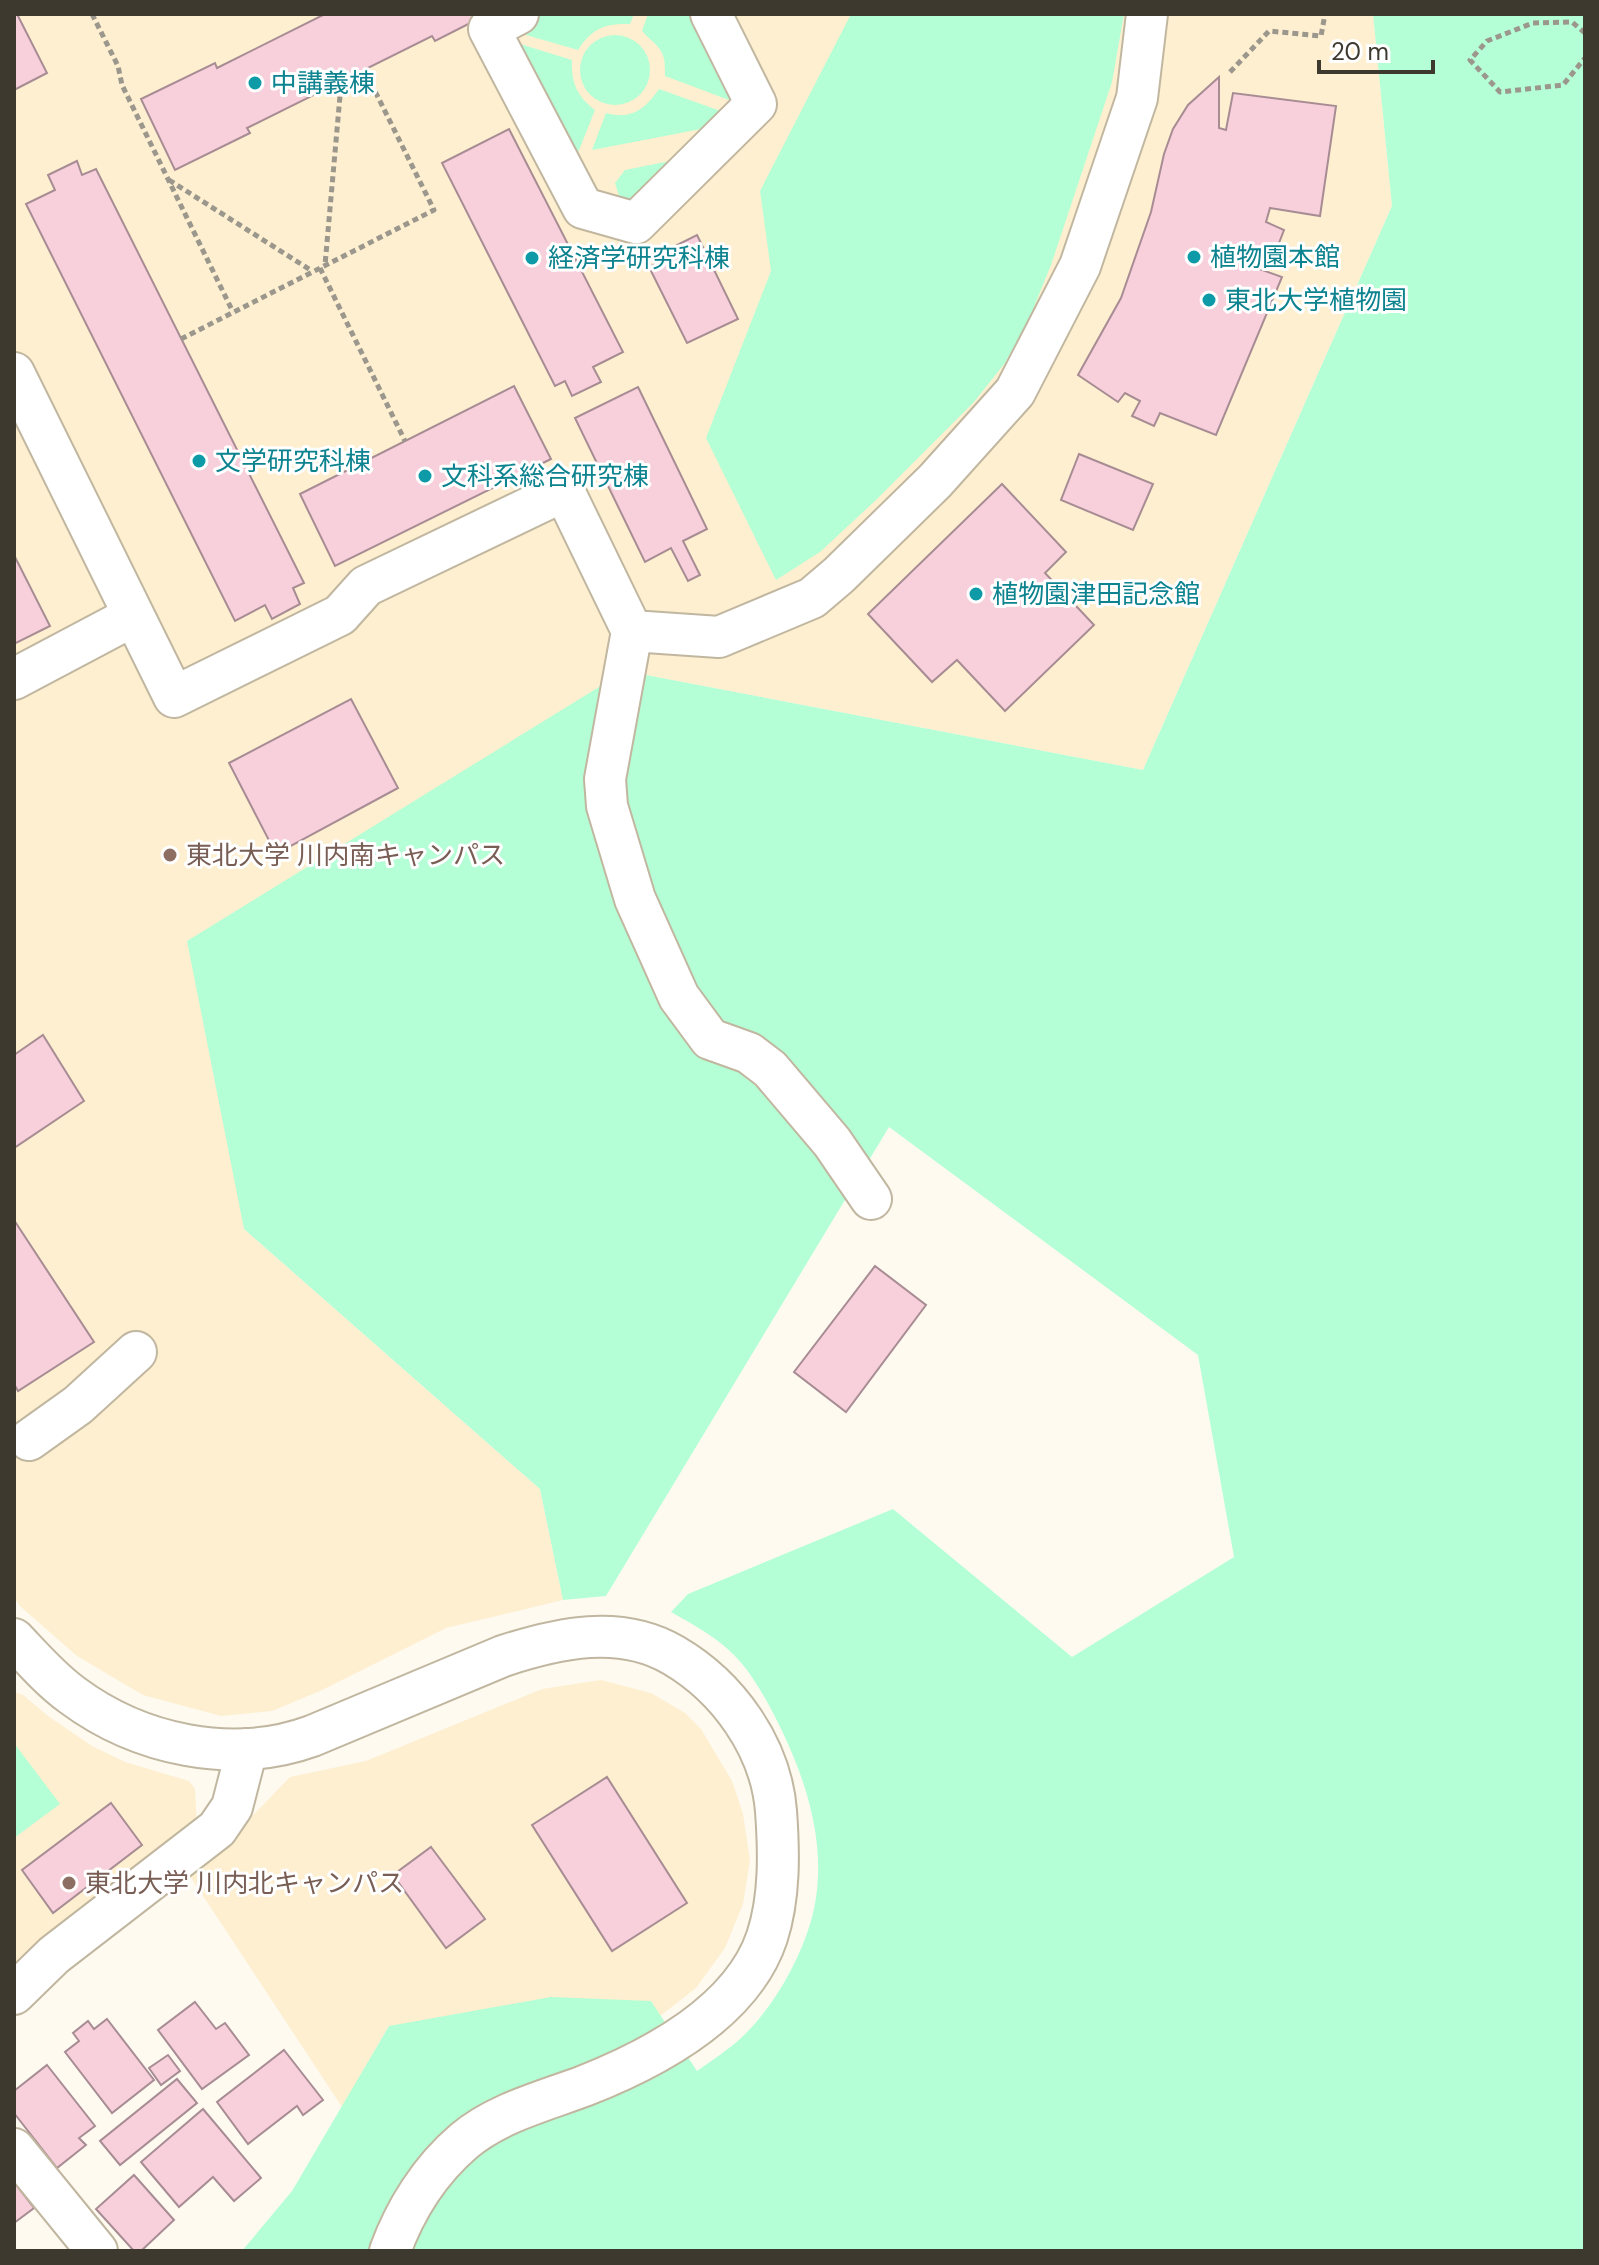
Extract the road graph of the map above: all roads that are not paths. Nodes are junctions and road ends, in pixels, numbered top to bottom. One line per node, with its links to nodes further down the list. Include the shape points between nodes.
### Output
1 (518, 14): 2 (street, via 489,29 583,208 636,223 756,104)
2 (711, 14)
3 (1147, 14): 6 (street, via 1137,98 1080,266 1015,392 935,481 812,598 719,637)
4 (14, 373): 5 (street)
5 (133, 616): 6 (street, via 174,697 340,615 366,586 564,491); 7 (street)
6 (632, 631): 8 (street, via 605,779 607,806 635,899 679,997 710,1039 749,1053 770,1069 832,1142)
7 (14, 679)
8 (871, 1199)
9 (136, 1352): 10 (street, via 78,1405)
10 (19, 1436)
11 (14, 1639): 12 (street, via 70,1694 108,1718 180,1744)
12 (247, 1749): 13 (street, via 232,1807 217,1829 54,1955); 16 (street, via 312,1736 534,1646 598,1636 627,1638 661,1648 711,1682 758,1746 774,1791 776,1897 766,1939 746,1977 712,2015 669,2045 598,2080 506,2115 465,2140 412,2203)
13 (14, 1994)
14 (14, 2149): 15 (street)
15 (78, 2244)
16 (390, 2251)

